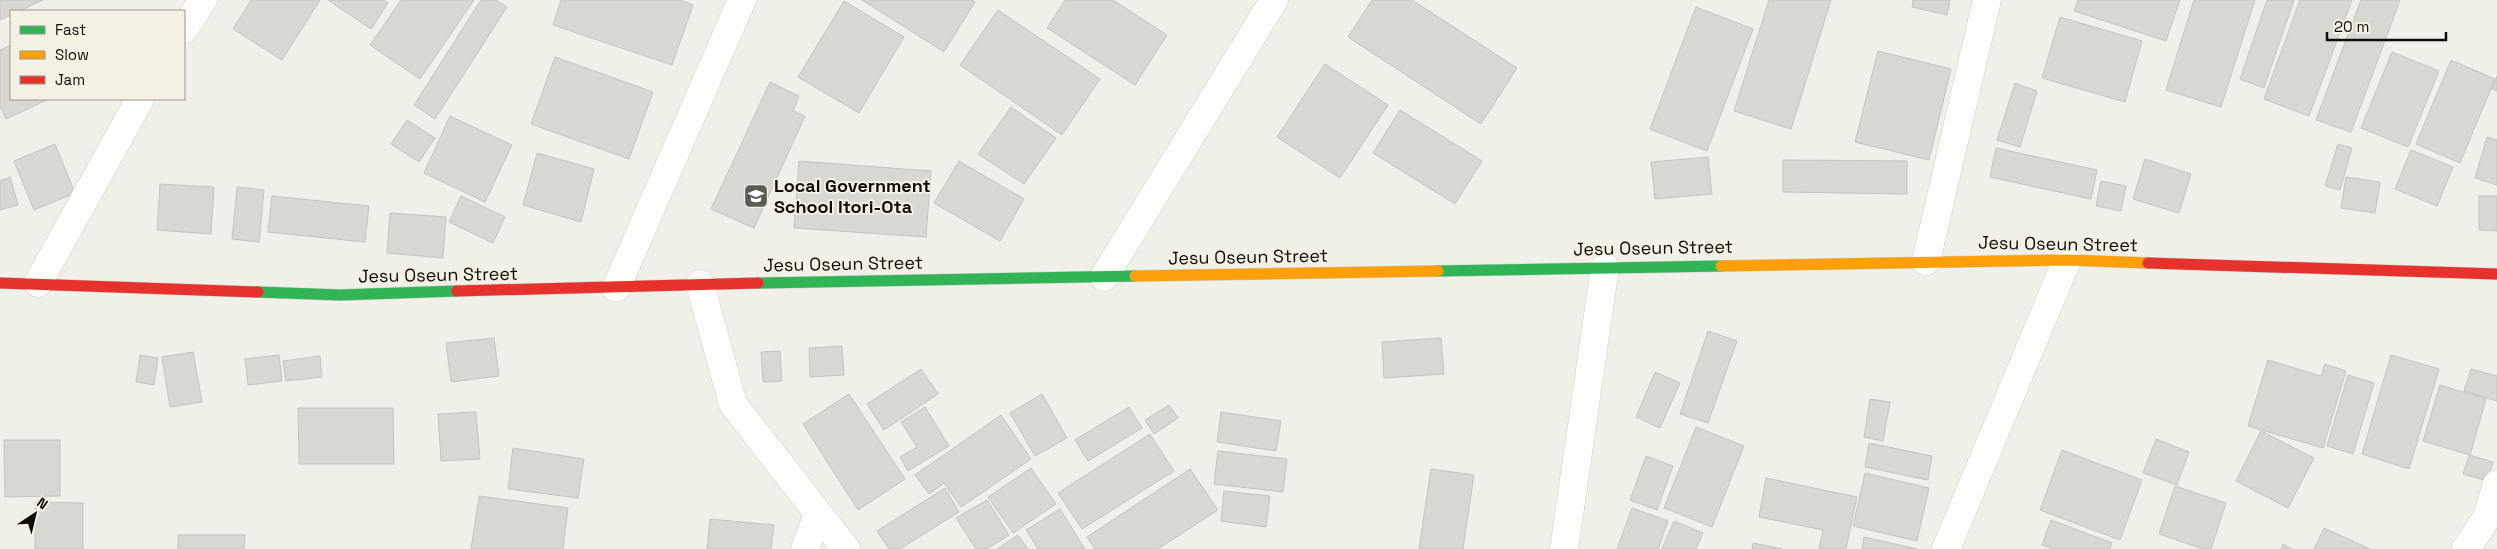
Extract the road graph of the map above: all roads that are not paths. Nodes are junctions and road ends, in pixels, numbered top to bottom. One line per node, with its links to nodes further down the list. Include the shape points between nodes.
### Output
1 (204, 0): 5 (street)
2 (742, 0): 15 (street)
3 (1274, 0): 11 (street)
4 (1988, 0): 7 (street)
5 (185, 28)
6 (139, 100): 13 (street)
7 (1926, 260): 8 (main road, Jesu Oseun Street); 9 (main road, Jesu Oseun Street)
8 (2067, 260): 10 (main road, Jesu Oseun Street); 21 (street)
9 (1605, 267): 11 (main road, Jesu Oseun Street); 20 (street)
10 (2497, 274)
11 (1104, 277): 14 (main road, Jesu Oseun Street)
12 (0, 283): 13 (main road, Jesu Oseun Street)
13 (38, 283): 15 (main road, Jesu Oseun Street, via 340,295)
14 (700, 284): 15 (main road, Jesu Oseun Street); 17 (street, via 733,404)
15 (616, 288)
16 (2497, 484): 22 (street, via 2487,518)
17 (818, 514): 18 (street); 19 (street)
18 (805, 549)
19 (846, 549)
20 (1564, 549)
21 (1946, 549)
22 (2466, 549)

